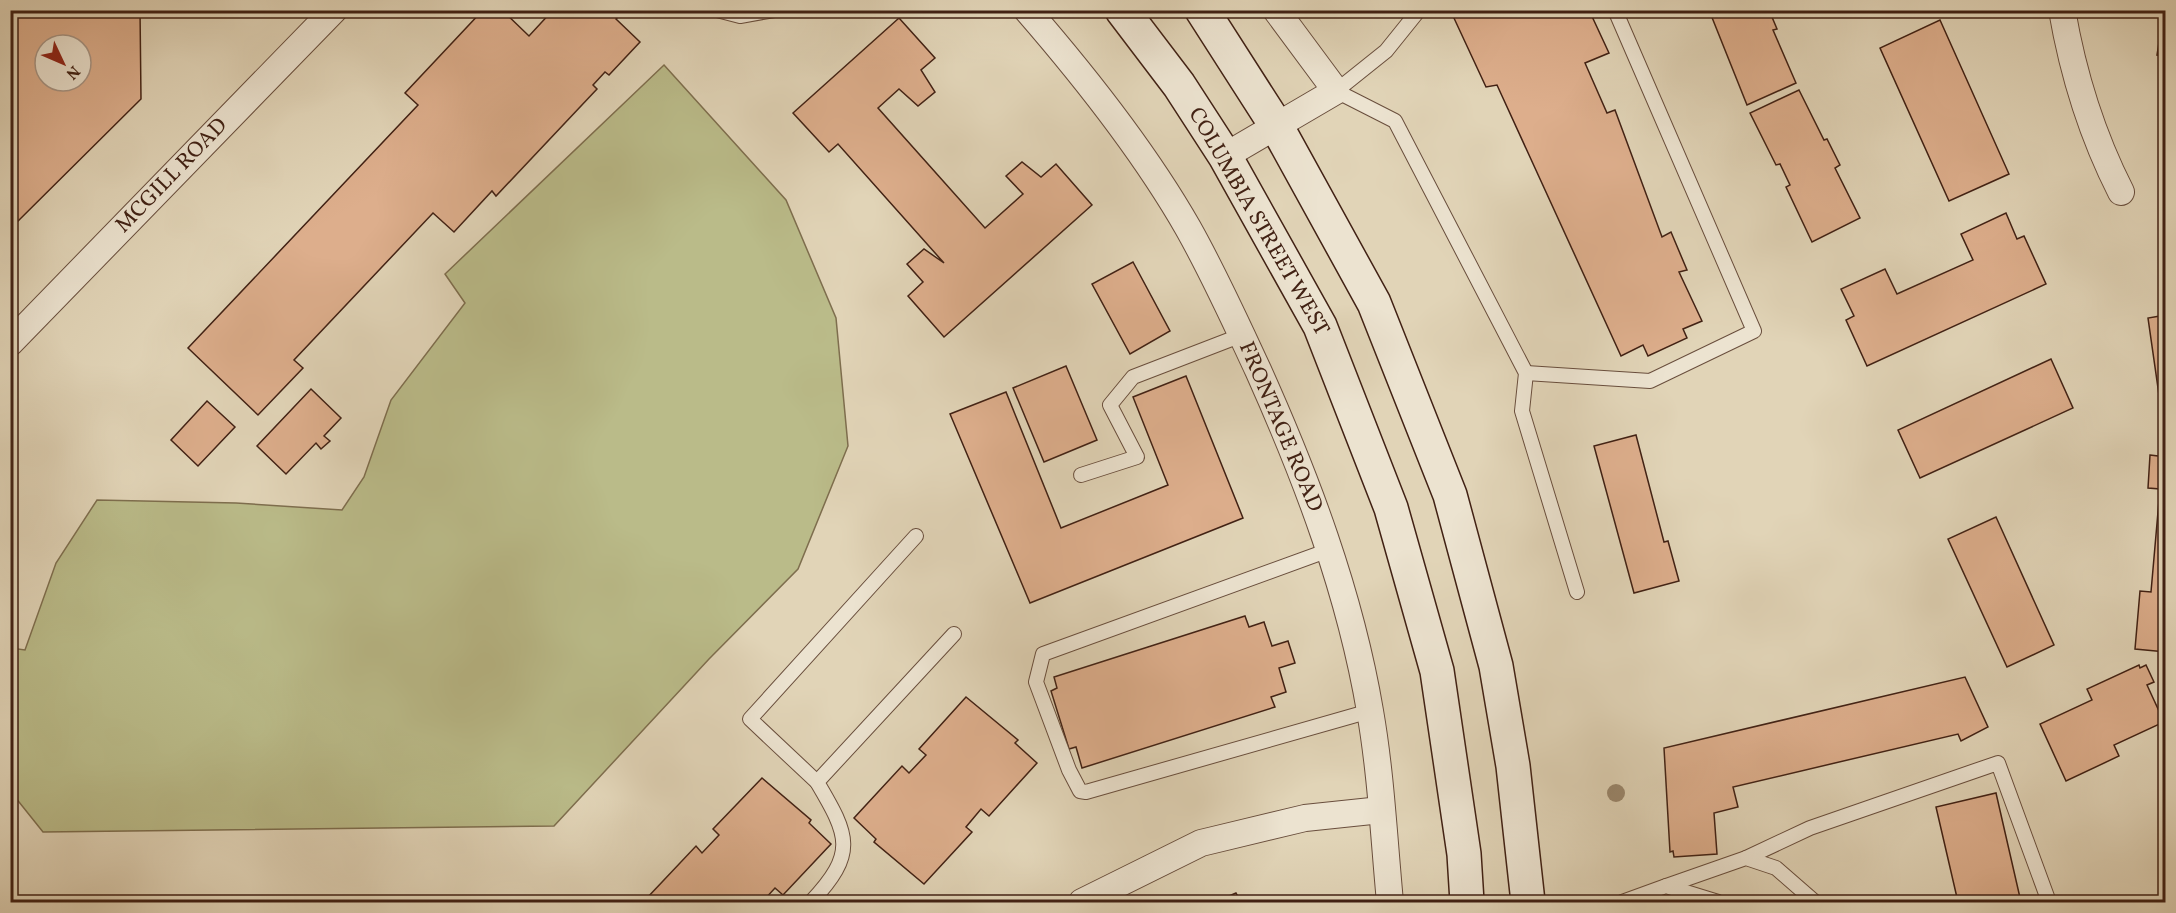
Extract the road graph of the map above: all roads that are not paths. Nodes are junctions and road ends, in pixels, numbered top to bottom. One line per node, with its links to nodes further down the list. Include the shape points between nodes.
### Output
1 (334, 10): 16 (street, MCGILL ROAD)
2 (717, 10): 3 (lane, via 740,16)
3 (774, 10)
4 (1027, 10): 15 (street, FRONTAGE ROAD, via 1090,87 1182,219)
5 (1122, 10): 13 (main road, COLUMBIA STREET WEST, via 1179,85)
6 (1202, 10): 12 (main road)
7 (1419, 10): 11 (lane, via 1386,51)
8 (1615, 10): 17 (lane, via 1754,332 1650,381)
9 (2062, 10): 14 (street, via 2070,54 2101,153)
10 (1285, 14): 11 (street)
11 (1336, 91): 12 (street); 17 (lane, via 1395,121)
12 (1277, 127): 13 (street); 32 (main road, via 1374,303 1450,495 1496,666)
13 (1225, 156): 31 (main road, COLUMBIA STREET WEST, via 1320,326 1391,508 1437,671 1464,854)
14 (2121, 192)
15 (1242, 335): 18 (lane, via 1133,377 1110,405 1137,457); 20 (street, FRONTAGE ROAD, via 1284,429)
16 (10, 343)
17 (1526, 373): 21 (lane, via 1522,411)
18 (1081, 475)
19 (916, 536): 24 (lane, via 750,719)
20 (1329, 550): 23 (street, FRONTAGE ROAD); 23 (lane, via 1043,654 1036,682 1069,770 1080,791 1086,792)
21 (1577, 592)
22 (954, 634): 24 (lane)
23 (1370, 711): 25 (street, FRONTAGE ROAD)
24 (818, 782): 28 (lane, via 838,817 846,849 831,881)
25 (1382, 810): 29 (street, via 1305,818 1201,843); 30 (street, FRONTAGE ROAD)
26 (1746, 858): 27 (lane); 35 (lane, via 1776,868); 36 (lane, via 1831,820 1998,763)
27 (1666, 886): 33 (lane); 34 (lane)
28 (811, 903)
29 (1082, 903)
30 (1390, 903)
31 (1467, 903)
32 (1528, 903)
33 (1622, 903)
34 (1718, 903)
35 (1815, 903)
36 (2049, 903)

